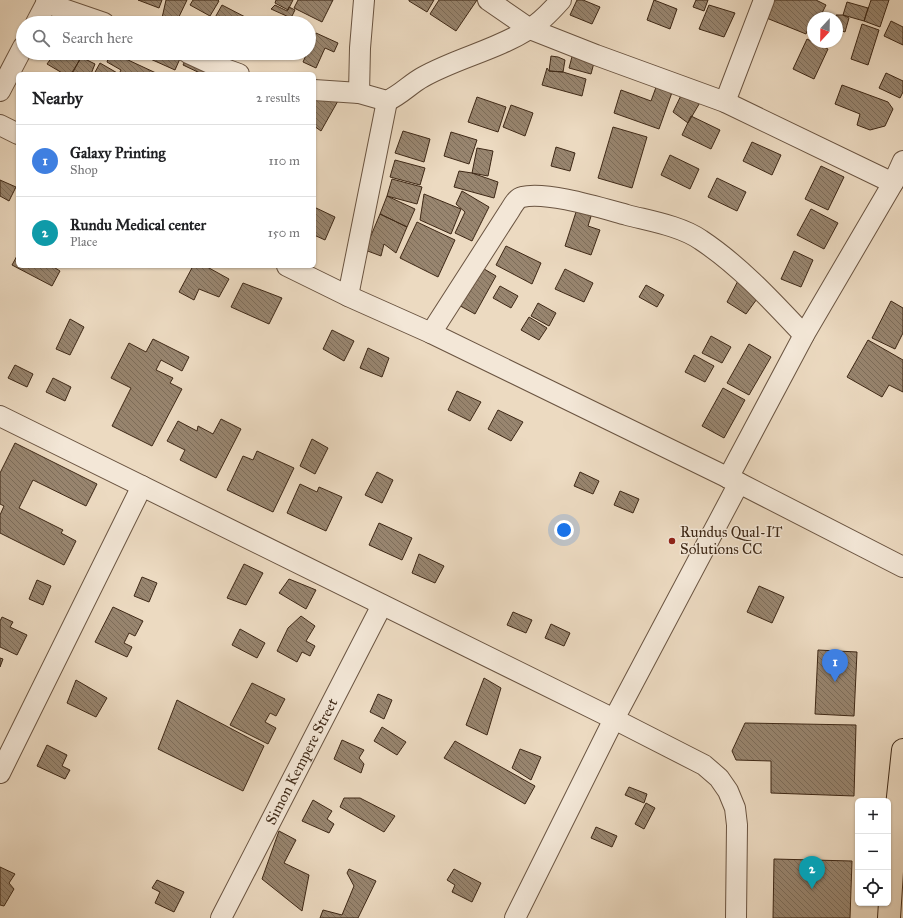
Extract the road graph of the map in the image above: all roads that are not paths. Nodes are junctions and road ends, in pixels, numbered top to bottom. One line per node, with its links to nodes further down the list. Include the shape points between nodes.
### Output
1 (364, 0): 14 (street)
2 (488, 0): 8 (street)
3 (561, 0): 8 (street)
4 (764, 0): 16 (street)
5 (47, 1): 6 (street); 7 (street)
6 (40, 16)
7 (86, 16)
8 (530, 29): 15 (street, via 501,44 421,77); 16 (street)
9 (16, 60): 13 (street)
10 (203, 60): 11 (street)
11 (233, 72)
12 (316, 90): 14 (street)
13 (0, 91)
14 (359, 93): 15 (street)
15 (388, 101): 22 (street)
16 (725, 102): 20 (street)
17 (0, 125): 18 (street)
18 (16, 133)
19 (903, 161): 20 (street)
20 (893, 183): 24 (street)
21 (291, 268): 22 (street)
22 (348, 296): 23 (street)
23 (431, 333): 24 (street, via 510,210 520,198 529,196 583,203 673,227 700,239 753,283); 26 (street)
24 (804, 335): 26 (street)
25 (0, 416): 27 (street)
26 (733, 481): 28 (street); 30 (street)
27 (142, 486): 29 (street); 32 (street)
28 (903, 567)
29 (382, 605): 30 (street); 33 (street, Simon Kempere Street)
30 (614, 719): 34 (street); 35 (street, via 704,766 719,778 728,791 735,808 737,825)
31 (903, 750): 36 (main road)
32 (0, 774)
33 (221, 918)
34 (515, 918)
35 (736, 918)
36 (889, 918)

